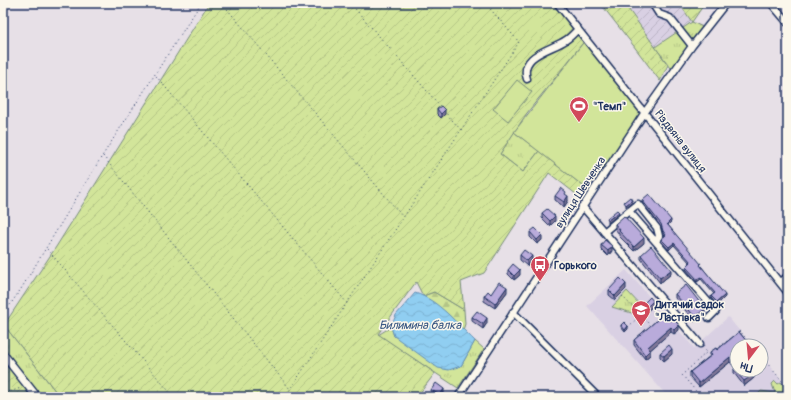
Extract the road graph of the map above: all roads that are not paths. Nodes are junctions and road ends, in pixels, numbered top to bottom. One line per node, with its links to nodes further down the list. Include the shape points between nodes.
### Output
1 (557, 3): 6 (street, Різдвяна вулиця)
2 (652, 3): 7 (street, via 659,14 670,18)
3 (726, 3): 7 (street, вулиця Шевченка)
4 (772, 3): 5 (street)
5 (788, 23)
6 (578, 29): 8 (street, via 566,40 533,58 525,73); 9 (street, Різдвяна вулиця)
7 (692, 46): 9 (street, вулиця Шевченка)
8 (527, 79)
9 (645, 112): 10 (street, вулиця Шевченка); 15 (street, Різдвяна вулиця)
10 (582, 206): 12 (street); 17 (street, вулиця Шевченка)
11 (629, 211): 12 (street); 13 (street); 13 (street, via 638,204 657,228 659,236)
12 (604, 232): 19 (street)
13 (656, 242): 18 (street, via 716,311)
14 (788, 276): 15 (street)
15 (780, 283): 16 (street, Різдвяна вулиця)
16 (788, 293)
17 (513, 312): 22 (street, вулиця Шевченка); 23 (street)
18 (709, 318)
19 (700, 344)
20 (3, 354): 21 (main road)
21 (37, 397)
22 (458, 397)
23 (598, 397)

